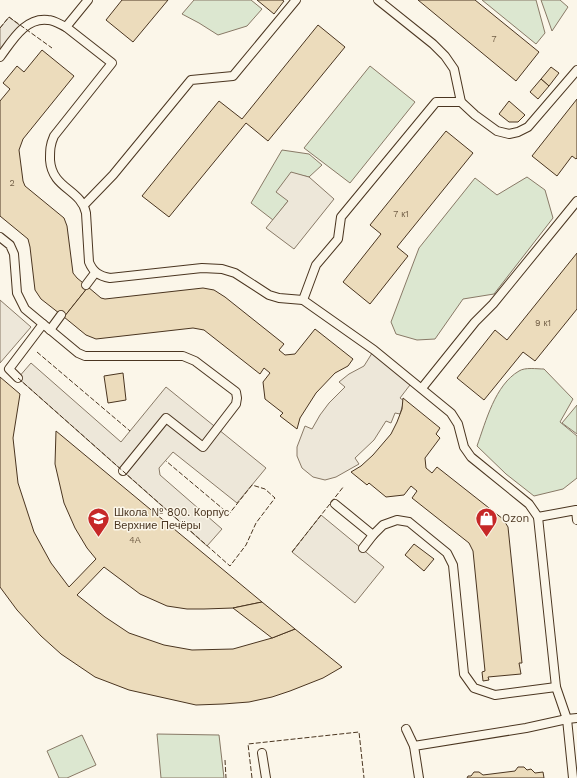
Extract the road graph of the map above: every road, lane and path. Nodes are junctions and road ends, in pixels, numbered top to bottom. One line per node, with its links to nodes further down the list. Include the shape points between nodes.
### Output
1 (88, 0): 4 (lane)
2 (296, 0): 9 (lane, via 233,76 191,80 113,175)
3 (378, 0): 7 (lane, via 433,44 444,56 454,69)
4 (66, 27): 5 (lane, via 49,20 36,21 23,28); 9 (lane, via 112,63 54,136 50,146 51,169 56,180)
5 (0, 57)
6 (577, 70): 7 (lane, via 528,127 518,132 509,134 497,131)
7 (461, 102): 13 (lane, via 436,102 341,217 338,239 316,265)
8 (577, 200): 18 (lane, via 494,304 474,322)
9 (84, 205): 11 (lane, via 89,262)
10 (0, 237): 15 (lane, via 10,245 14,254 20,301 25,309)
11 (95, 273): 12 (lane); 13 (lane, via 110,278 202,268 222,269 235,273 269,295)
12 (86, 285)
13 (303, 300): 18 (lane, via 374,350)
14 (61, 315): 16 (lane)
15 (43, 324): 16 (lane); 17 (lane, via 9,369)
16 (50, 330): 19 (lane, via 85,356 183,356 195,360 236,392 236,404 203,448 166,418)
17 (18, 378)
18 (422, 388): 22 (lane, via 451,413 458,424 464,447 471,457 529,504)
19 (123, 471)
20 (335, 504): 24 (lane)
21 (576, 508): 22 (lane); 23 (lane)
22 (538, 517): 26 (lane)
23 (577, 520)
24 (373, 534): 25 (lane); 26 (lane, via 383,525 397,520 409,522 447,553 453,565 464,674 474,688 494,695)
25 (363, 548)
26 (556, 687): 28 (lane)
27 (577, 718): 28 (lane)
28 (567, 719): 30 (lane); 34 (lane)
29 (406, 729): 30 (lane)
30 (414, 746): 33 (lane)
31 (262, 753): 32 (lane)
32 (266, 778)
33 (419, 778)
34 (573, 778)

